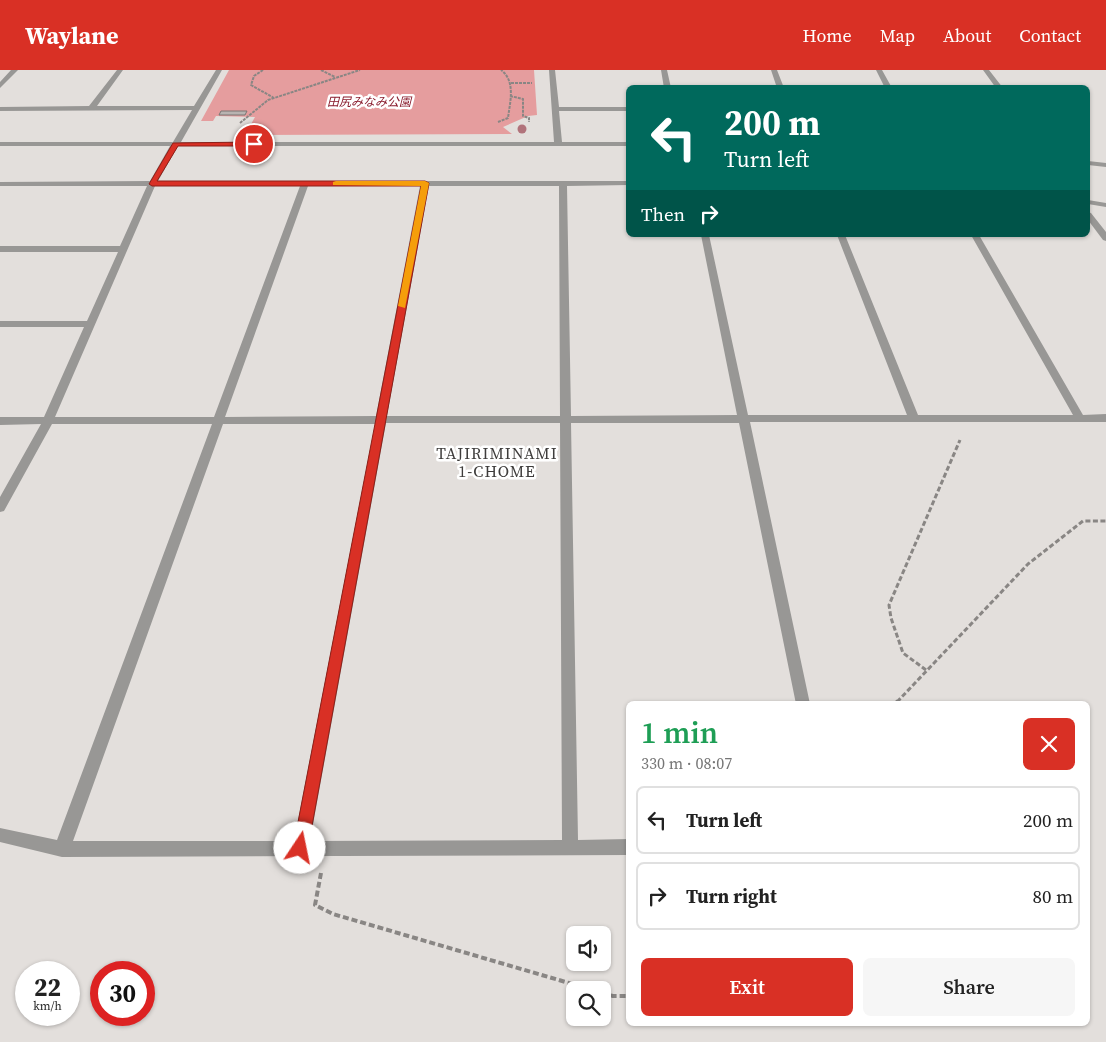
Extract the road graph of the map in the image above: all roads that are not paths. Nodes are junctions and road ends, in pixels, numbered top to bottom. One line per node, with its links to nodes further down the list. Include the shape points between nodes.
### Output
1 (15, 70): 13 (street)
2 (120, 70): 14 (street)
3 (219, 70): 15 (street)
4 (552, 70): 17 (street)
5 (664, 70): 9 (street)
6 (774, 70): 10 (street)
7 (879, 70): 11 (street)
8 (986, 70): 12 (street)
9 (667, 85)
10 (780, 85)
11 (887, 85)
12 (998, 85)
13 (0, 86)
14 (91, 108): 15 (street); 16 (street)
15 (197, 108): 20 (street)
16 (0, 109)
17 (555, 109): 18 (street); 21 (street)
18 (626, 109)
19 (0, 144): 20 (street)
20 (176, 144): 21 (street); 29 (street)
21 (558, 144): 22 (street)
22 (626, 144)
23 (1090, 163): 24 (street)
24 (1106, 165)
25 (425, 183): 26 (street); 30 (street); 47 (street)
26 (563, 183): 27 (street); 48 (street)
27 (626, 183)
28 (0, 184): 29 (street)
29 (152, 184): 30 (street); 39 (street)
30 (305, 184): 46 (street)
31 (1090, 202): 32 (street)
32 (1106, 205)
33 (1090, 217): 37 (street)
34 (705, 237): 44 (street)
35 (842, 237): 45 (street)
36 (976, 237): 42 (street)
37 (1106, 238)
38 (0, 249): 39 (street)
39 (123, 249): 41 (street)
40 (0, 324): 41 (street)
41 (91, 324): 50 (street)
42 (1080, 418): 43 (street); 45 (street)
43 (1106, 418)
44 (744, 419): 45 (street); 48 (street); 52 (street)
45 (914, 419)
46 (219, 420): 47 (street); 50 (street); 57 (street)
47 (381, 420): 48 (street); 56 (street)
48 (566, 420): 54 (street)
49 (0, 421): 50 (street)
50 (48, 421): 51 (street)
51 (0, 508)
52 (802, 701)
53 (0, 835): 57 (street)
54 (570, 847): 55 (street); 56 (street)
55 (626, 847)
56 (300, 848): 57 (street)
57 (62, 849)

